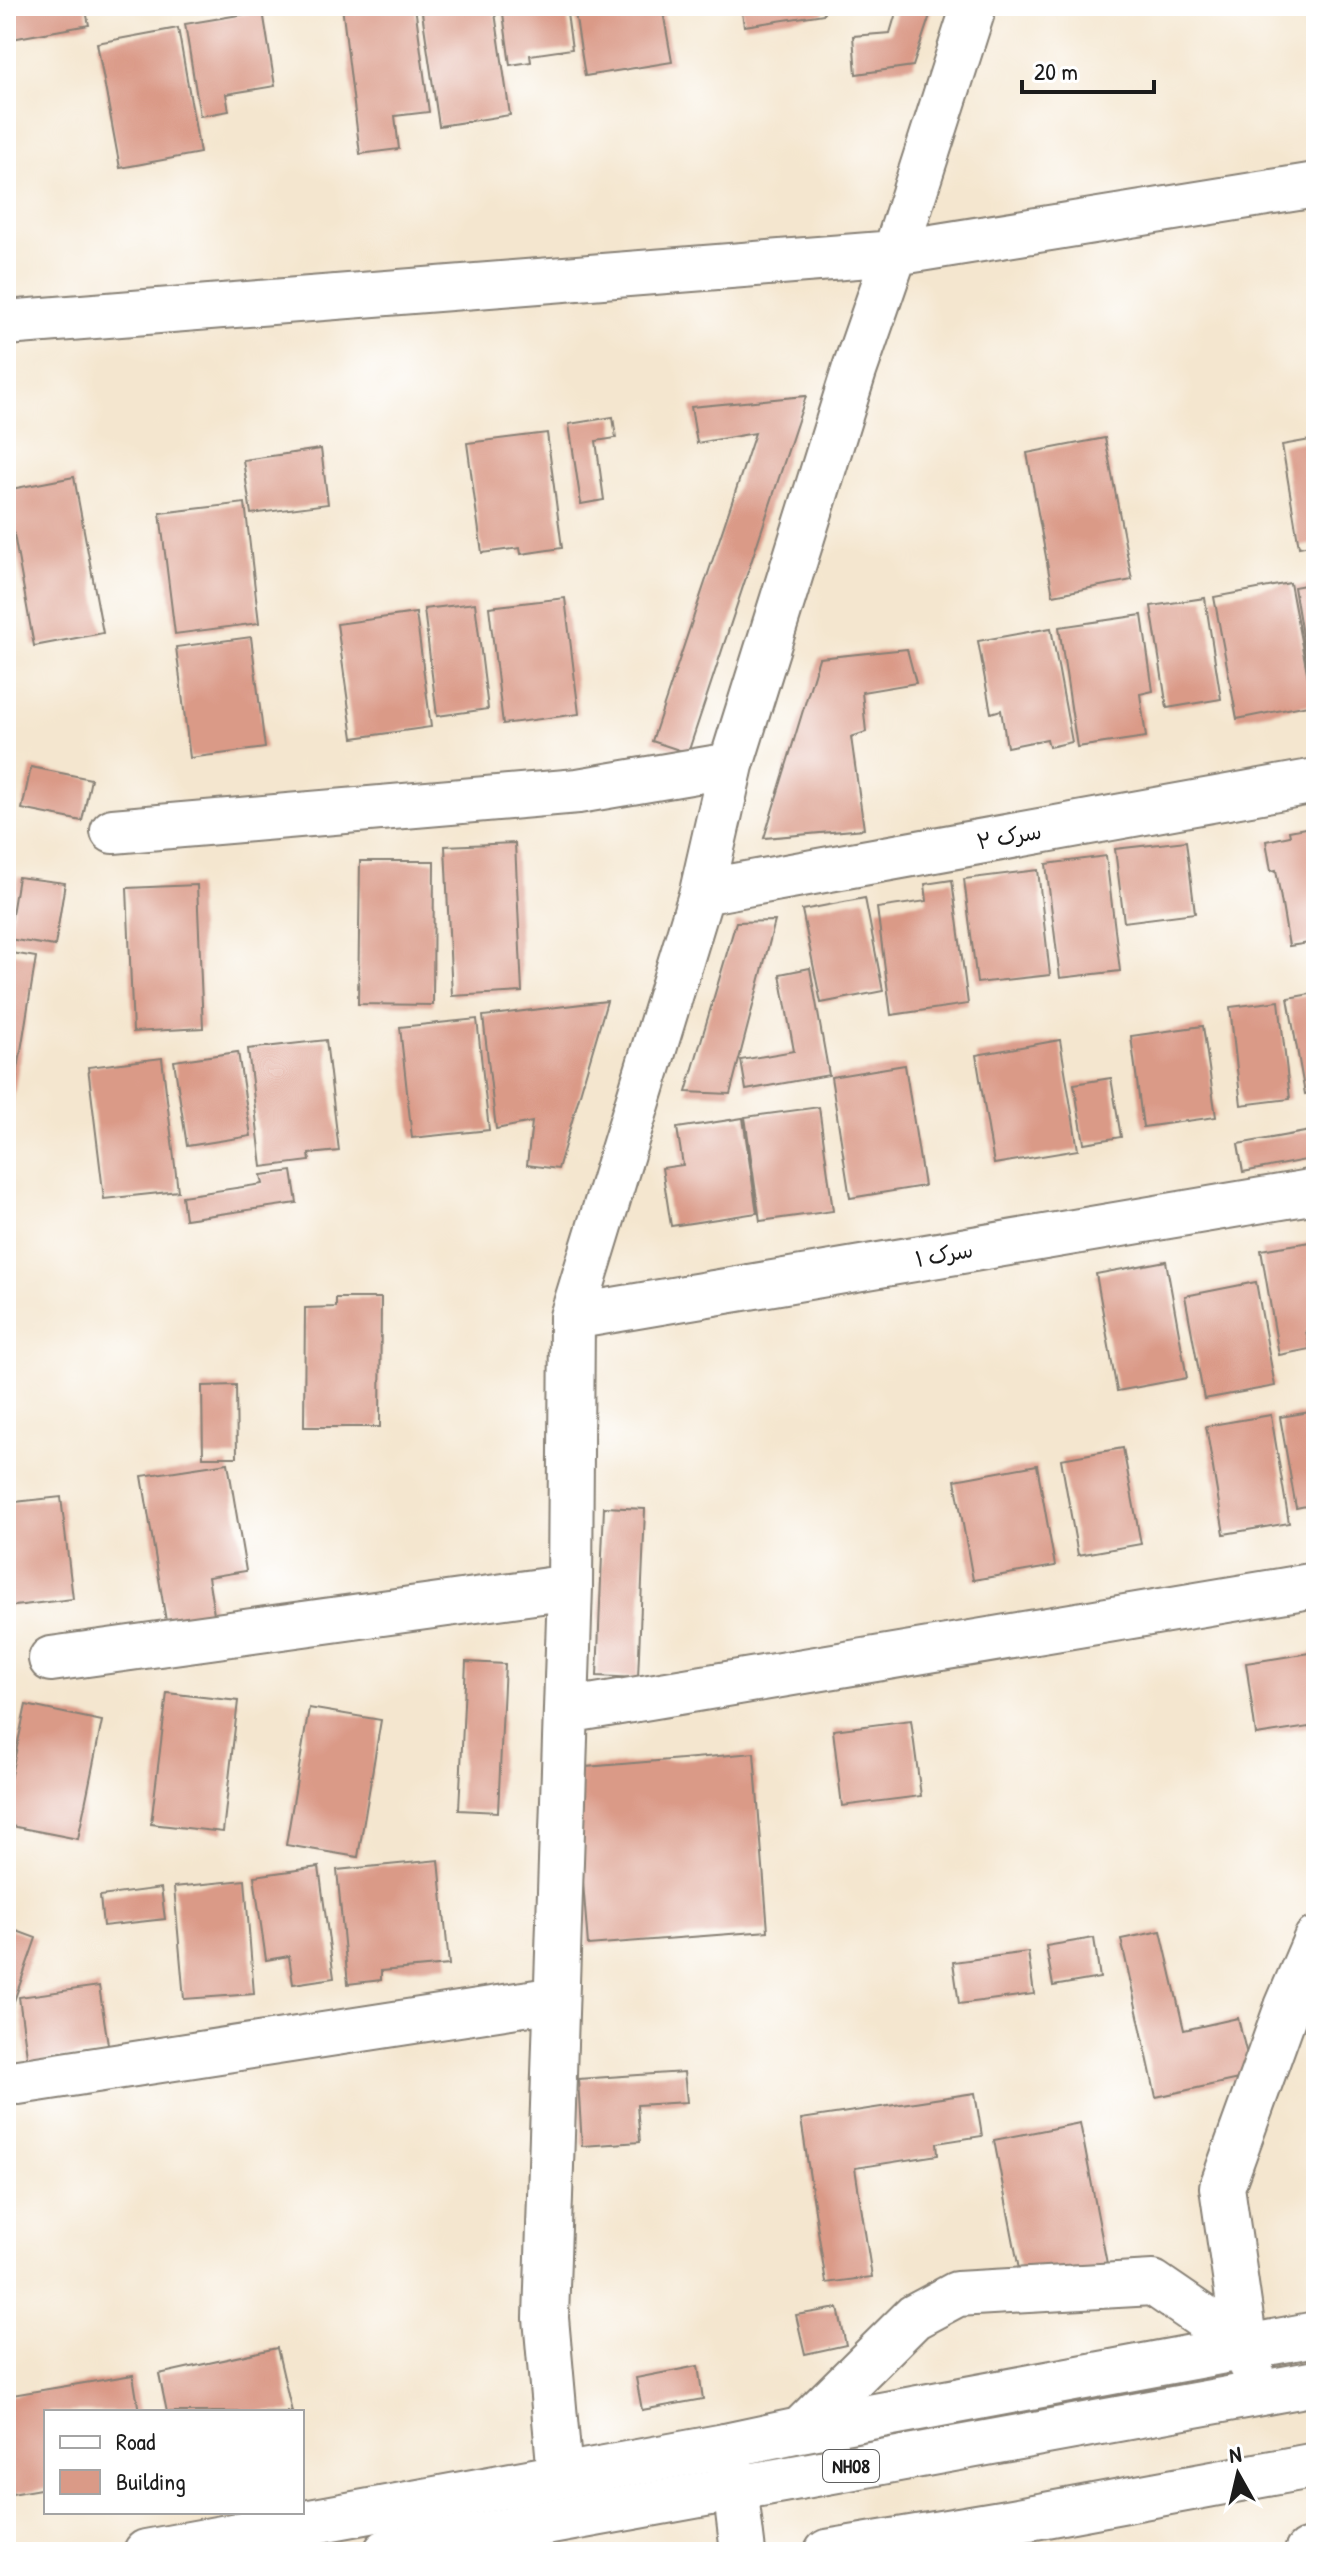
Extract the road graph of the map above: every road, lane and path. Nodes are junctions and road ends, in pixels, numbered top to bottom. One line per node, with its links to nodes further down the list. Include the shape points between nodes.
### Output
1 (974, 6): 3 (main road)
2 (1316, 185): 3 (main road)
3 (895, 253): 4 (main road); 5 (main road)
4 (6, 323)
5 (731, 765): 7 (main road, via 578,791); 8 (main road)
6 (1316, 781): 8 (main road, سرک ۲)
7 (113, 831)
8 (702, 892): 10 (main road)
9 (1316, 1191): 10 (main road, سرک ۱)
10 (572, 1317): 12 (main road)
11 (1316, 1585): 14 (main road)
12 (570, 1587): 13 (main road); 14 (main road)
13 (51, 1659)
14 (566, 1711): 16 (main road)
15 (1316, 1939): 19 (main road, via 1222,2187)
16 (556, 1999): 17 (main road); 25 (main road, via 546,2318)
17 (18, 2082)
18 (1316, 2334): 19 (main road)
19 (1245, 2346): 21 (main road); 22 (main road); 22 (main road, via 1153,2283 957,2294 914,2317)
20 (1316, 2383): 21 (main road, NH08)
21 (1262, 2393): 24 (main road, NH08)
22 (800, 2430): 24 (main road)
23 (1316, 2465): 30 (main road)
24 (730, 2467): 25 (main road); 28 (main road, NH08); 29 (main road)
25 (560, 2475): 27 (main road)
26 (1316, 2550): 31 (main road)
27 (146, 2552)
28 (386, 2552)
29 (743, 2552)
30 (827, 2552)
31 (1307, 2552)

